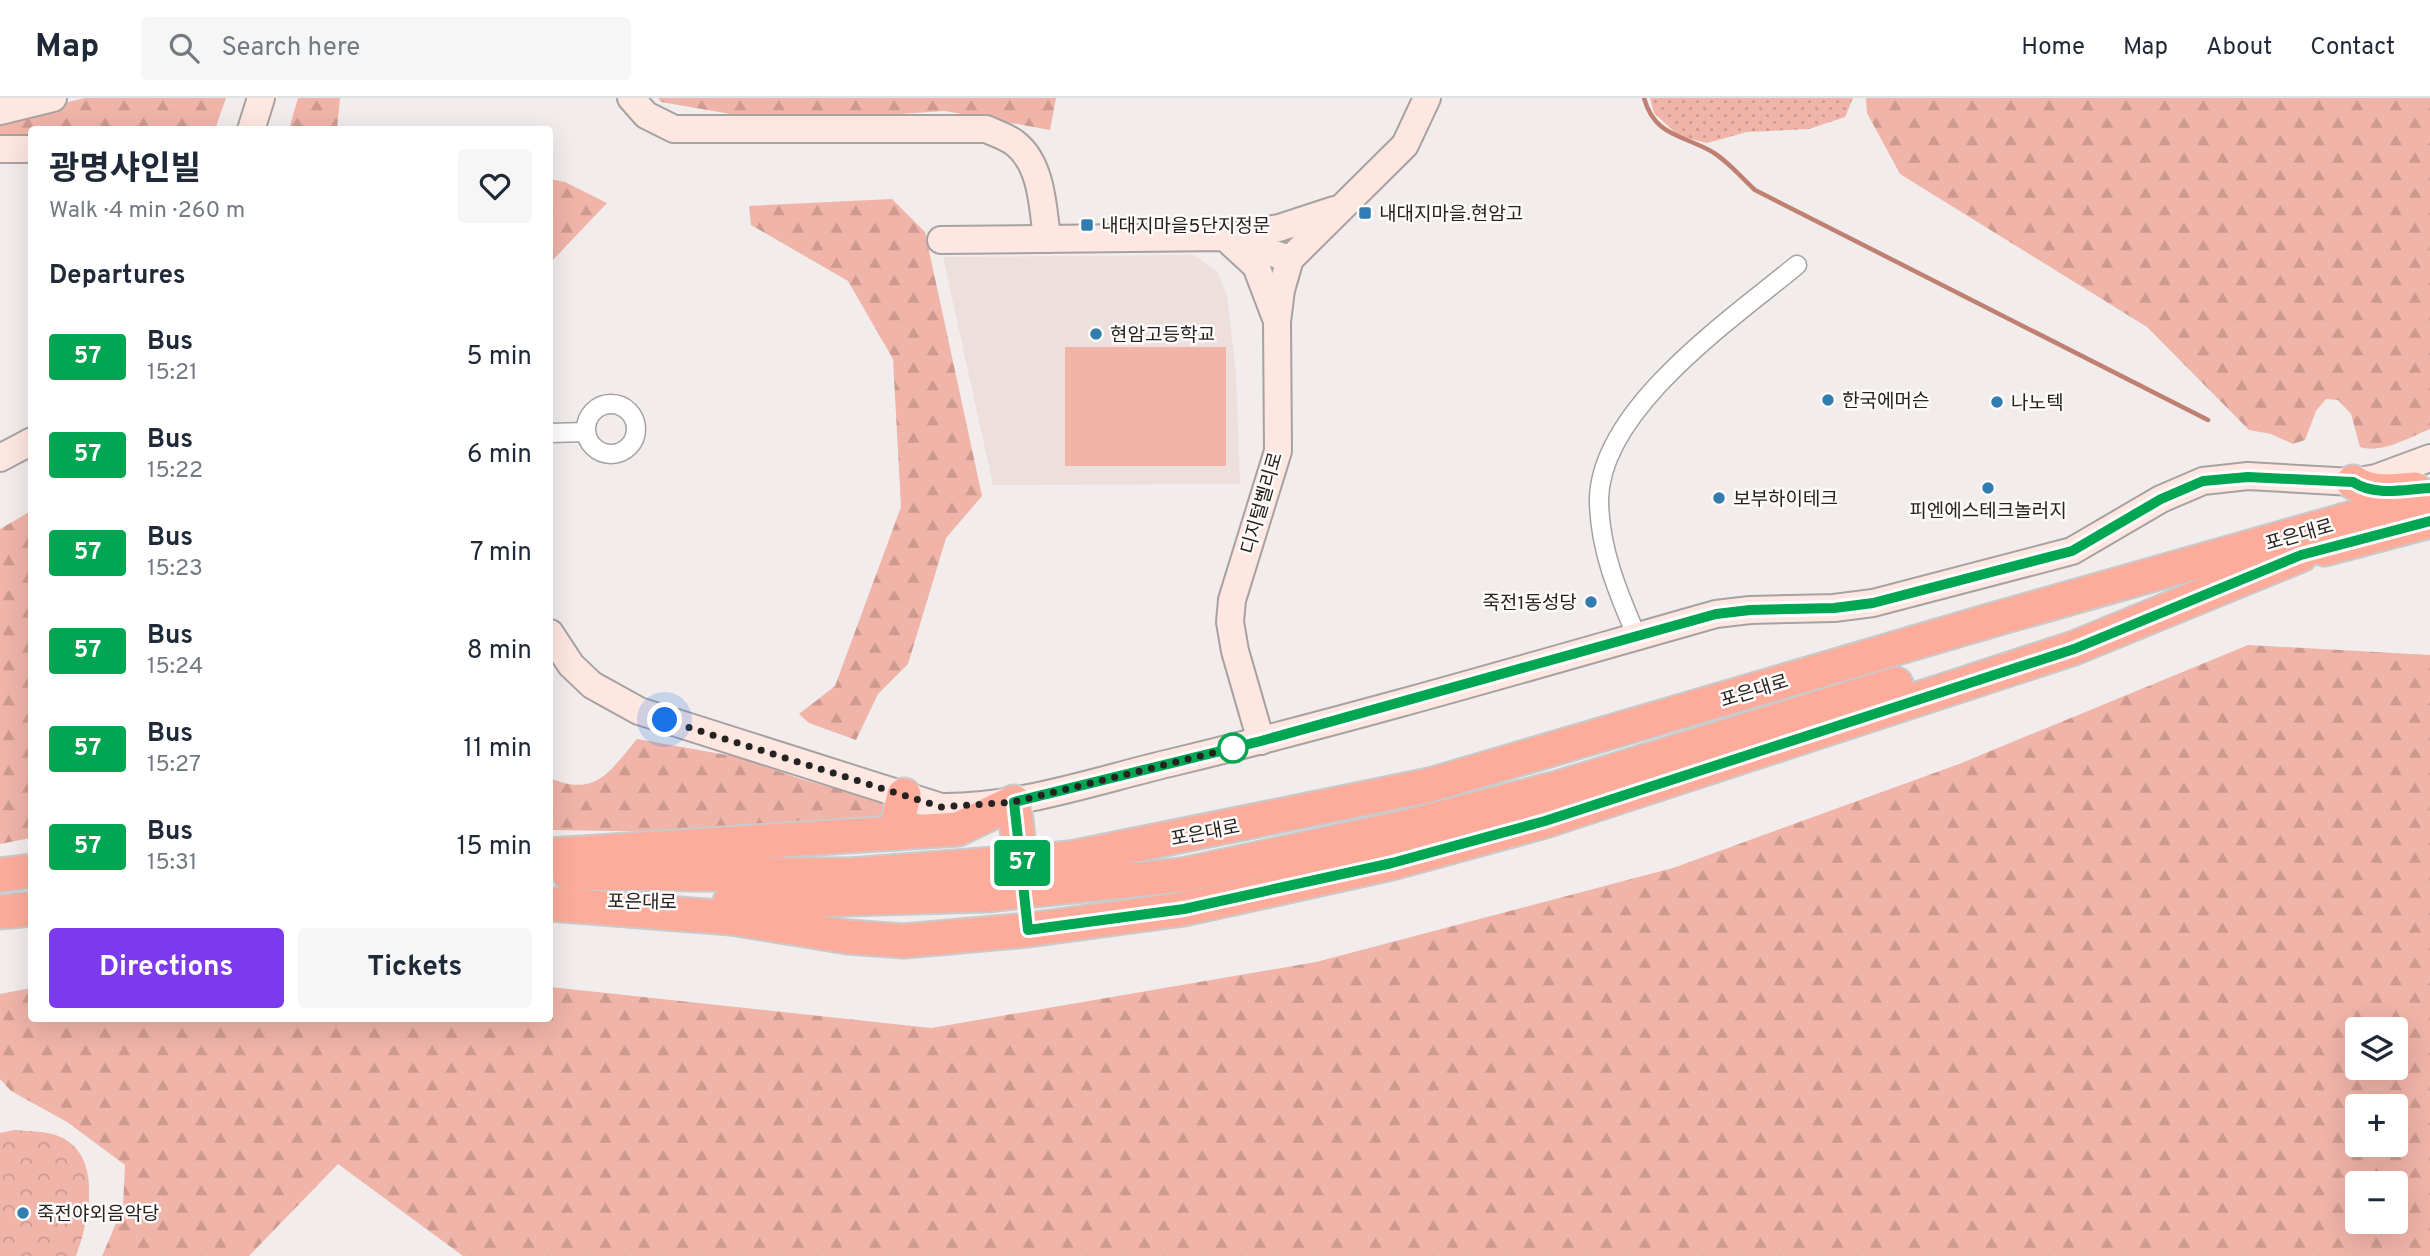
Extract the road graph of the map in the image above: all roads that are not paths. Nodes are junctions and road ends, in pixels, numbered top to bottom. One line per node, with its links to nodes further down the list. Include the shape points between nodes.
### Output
1 (53, 98): 5 (street)
2 (261, 98): 6 (street)
3 (631, 98): 11 (street, via 646,115 674,130 986,129 1016,143 1031,160)
4 (1427, 98): 9 (street, 디지털벨리로, via 1405,145)
5 (0, 111)
6 (252, 126)
7 (0, 149): 8 (street)
8 (28, 149)
9 (1344, 207): 10 (street, via 1279,228); 13 (street, 디지털벨리로)
10 (1224, 237): 11 (street); 13 (street); 15 (street, via 1256,266)
11 (1047, 239): 12 (street)
12 (942, 240)
13 (1290, 260): 15 (street, 디지털벨리로)
14 (1797, 265): 26 (street, via 1658,384 1629,420 1607,461 1599,498 1604,538 1613,582)
15 (1277, 322): 28 (street, 디지털벨리로, via 1278,452 1232,600 1230,622)
16 (585, 432): 16 (street, via 593,447 608,454 624,451 636,431 633,416 607,398 593,410); 17 (street)
17 (553, 433)
18 (28, 443): 19 (street)
19 (0, 458)
20 (2430, 458): 21 (street)
21 (2353, 482): 22 (highway, via 2383,491); 26 (street, via 2248,477 2203,481 2161,499 2072,551 1873,603 1716,614)
22 (2430, 488)
23 (2430, 496): 33 (highway, 포은대로, via 1430,785)
24 (2430, 521): 25 (highway, 포은대로)
25 (2301, 555): 33 (highway, 포은대로, via 2049,639 1562,787 1406,827 1182,875); 42 (highway, via 2074,649 1545,821 1392,863 1184,909)
26 (1637, 637): 28 (street)
27 (553, 638): 29 (street, via 571,665 592,685 639,711)
28 (1261, 741): 30 (street)
29 (904, 795): 30 (street, via 941,807); 31 (highway)
30 (1014, 802): 31 (highway, via 958,829); 42 (highway)
31 (895, 833): 32 (highway)
32 (553, 855)
33 (1077, 871): 37 (highway, bridge)
34 (28, 872): 36 (highway)
35 (553, 872): 37 (highway, 포은대로)
36 (0, 875)
37 (985, 880): 39 (highway, 포은대로, via 746,903)
38 (553, 901): 42 (highway, via 904,941)
39 (553, 901)
40 (28, 909): 41 (highway)
41 (0, 912)
42 (1028, 930)

